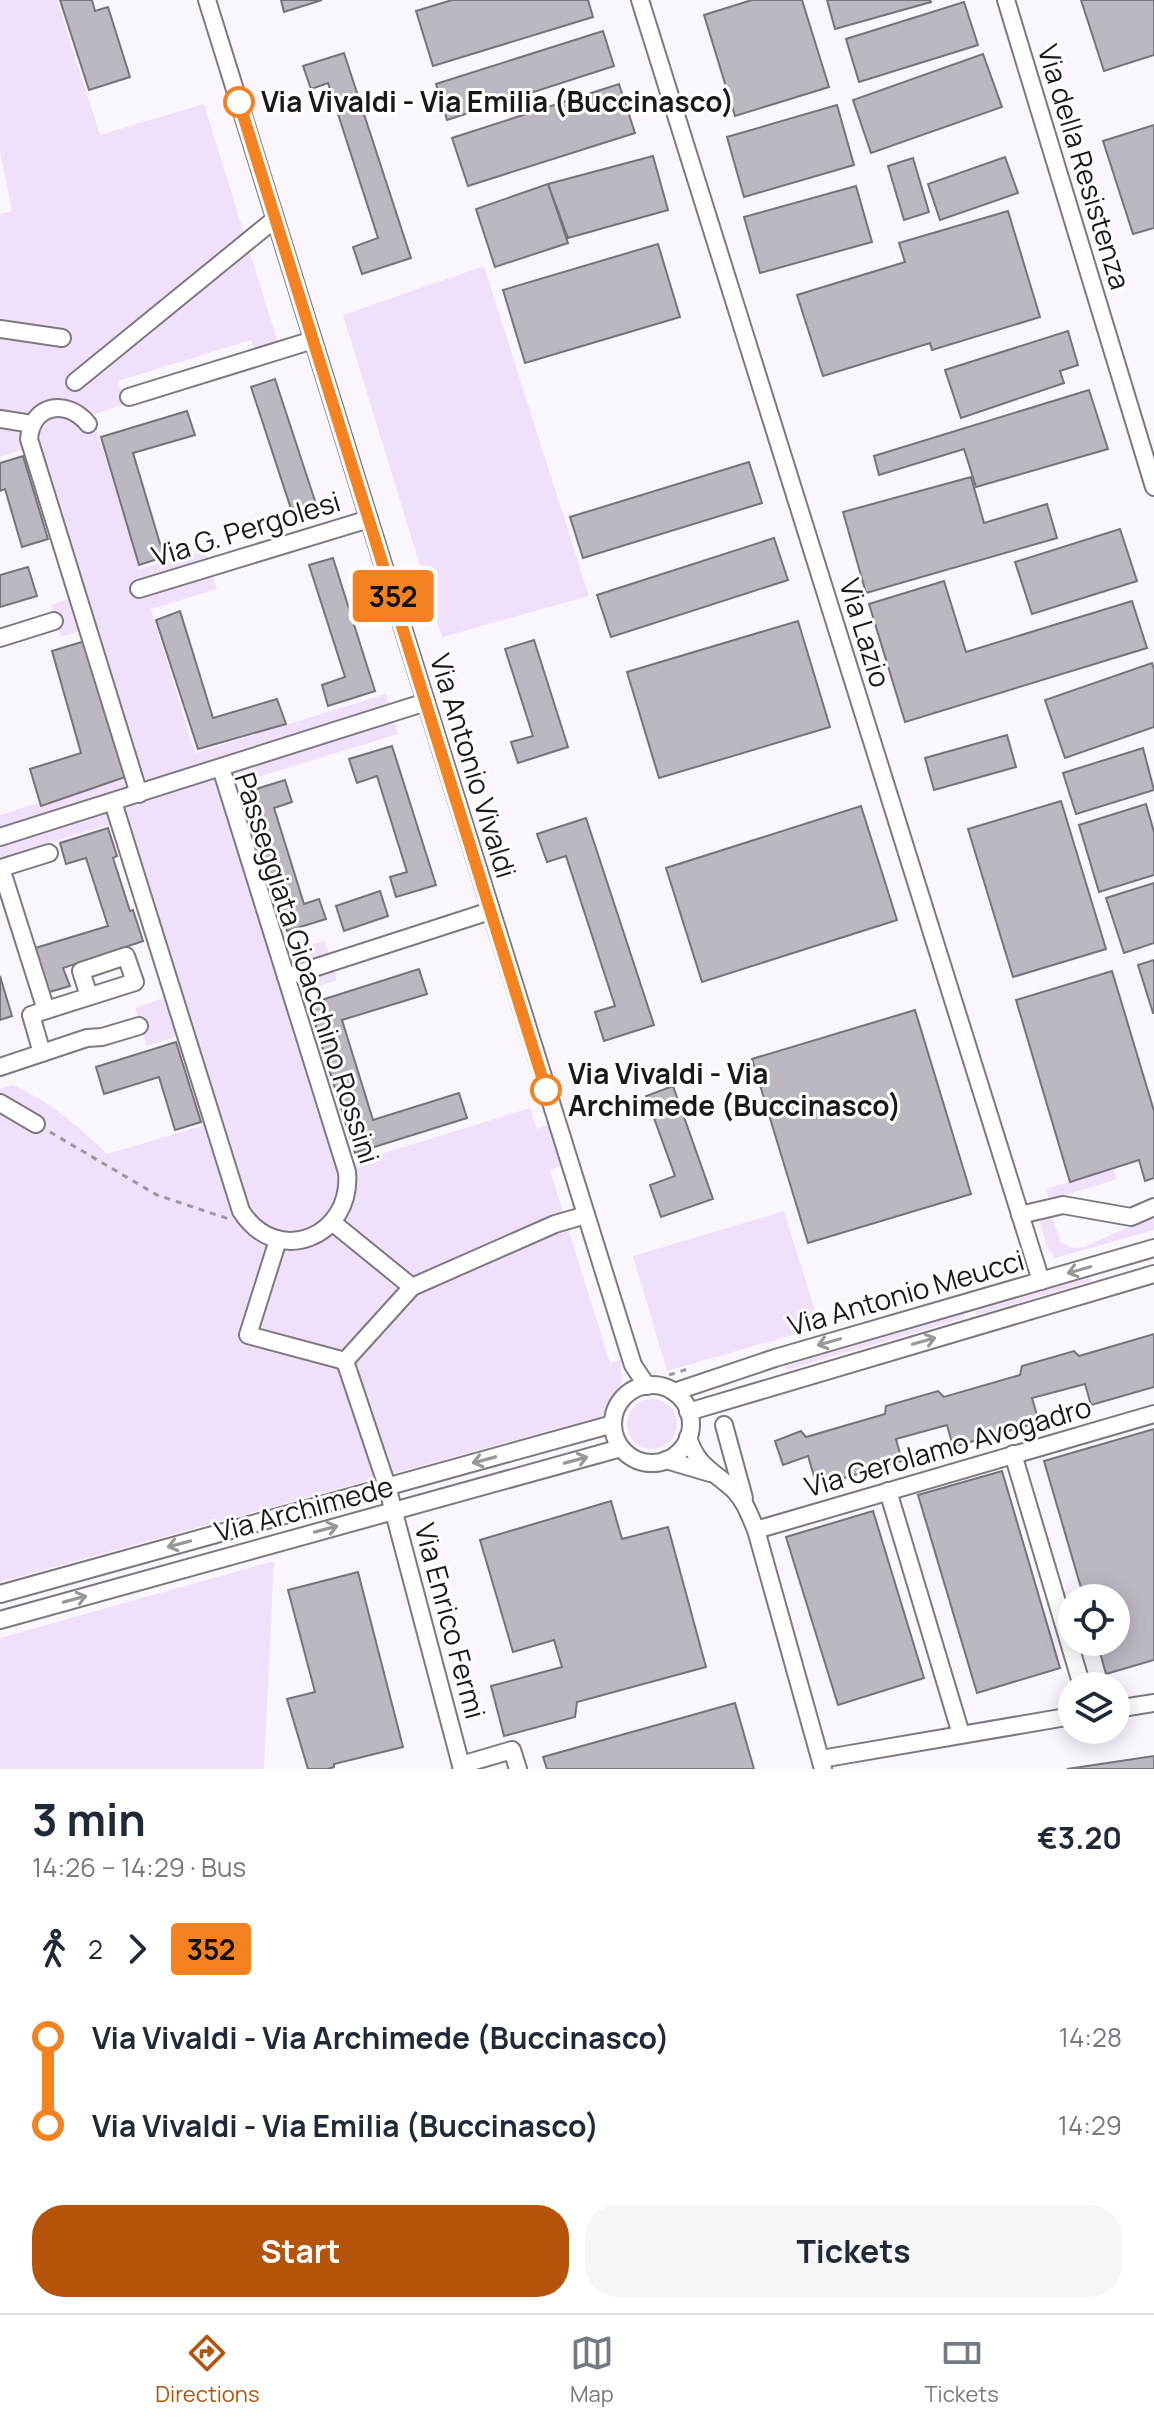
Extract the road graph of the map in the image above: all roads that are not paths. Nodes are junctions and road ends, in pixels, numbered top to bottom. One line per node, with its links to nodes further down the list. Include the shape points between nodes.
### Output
1 (207, 0): 4 (street, Via Antonio Vivaldi)
2 (640, 0): 35 (street, Via Lazio)
3 (1006, 0): 13 (street, Via della Resistenza)
4 (275, 219): 7 (street, Via Antonio Vivaldi); 8 (street)
5 (0, 329): 6 (street)
6 (62, 338)
7 (313, 340): 9 (street); 14 (street, Via Antonio Vivaldi)
8 (75, 382)
9 (129, 397)
10 (0, 419): 11 (street)
11 (32, 424): 12 (street, via 36,416 59,407 72,409); 20 (street, via 29,439)
12 (88, 424)
13 (1154, 487)
14 (369, 519): 15 (street, Via G. Pergolesi); 18 (street, Via Antonio Vivaldi)
15 (139, 589)
16 (54, 621): 17 (street)
17 (0, 638)
18 (426, 702): 19 (street); 24 (street, Via Antonio Vivaldi)
19 (221, 768): 20 (street, Passeggiata Gioacchino Rossini); 25 (street, Passeggiata Gioacchino Rossini)
20 (139, 794): 21 (street, Passeggiata Gioacchino Rossini)
21 (113, 802): 22 (street, Passeggiata Gioacchino Rossini); 37 (street, via 235,1196 253,1227)
22 (0, 837)
23 (49, 853): 27 (street, via 1,868)
24 (490, 911): 25 (street); 34 (street, Via Antonio Vivaldi)
25 (286, 977): 36 (street, Passeggiata Gioacchino Rossini, via 347,1172 346,1202)
26 (89, 996): 27 (street)
27 (46, 1010): 29 (street, via 31,1015)
28 (139, 1026): 29 (street)
29 (42, 1053): 30 (street)
30 (0, 1067)
31 (0, 1103): 32 (street)
32 (36, 1124)
33 (1154, 1207): 35 (street, via 1131,1217 1063,1205)
34 (586, 1215): 41 (street); 43 (street, Via Antonio Vivaldi)
35 (1020, 1215): 40 (street, Via Lazio)
36 (332, 1222): 37 (street, via 311,1236); 41 (street)
37 (278, 1240): 42 (street, via 248,1335)
38 (1154, 1248): 40 (street, Via Antonio Meucci, one-way to 40)
39 (1154, 1274): 45 (street, Via Antonio Meucci, one-way to 39)
40 (1041, 1281): 44 (street, Via Antonio Meucci, one-way to 44)
41 (412, 1287): 42 (street)
42 (345, 1361): 54 (street, Via Enrico Fermi)
43 (639, 1388): 44 (street); 47 (street, via 622,1400)
44 (674, 1392): 45 (street)
45 (688, 1412): 49 (street)
46 (1154, 1414): 51 (street, Via Gerolamo Avogadro)
47 (613, 1424): 50 (street); 54 (street, Via Archimede, one-way to 54)
48 (724, 1425): 56 (street)
49 (688, 1437): 52 (street); 53 (street)
50 (621, 1448): 52 (street, via 641,1462); 57 (street, Via Archimede, one-way to 50)
51 (1013, 1454): 55 (street, Via Gerolamo Avogadro); 61 (street)
52 (666, 1460): 53 (street)
53 (710, 1473): 56 (street, via 735,1490)
54 (387, 1486): 57 (street, Via Enrico Fermi); 59 (street, Via Archimede, one-way to 59)
55 (888, 1491): 58 (street, Via Gerolamo Avogadro); 65 (street)
56 (747, 1507): 58 (street)
57 (393, 1511): 60 (street, Via Archimede, one-way to 57); 67 (street, Via Enrico Fermi)
58 (756, 1530): 66 (street)
59 (0, 1594)
60 (0, 1620)
61 (1078, 1672)
62 (1154, 1703): 63 (street)
63 (1130, 1707)
64 (1058, 1718): 65 (street)
65 (961, 1734): 66 (street)
66 (822, 1764)
67 (462, 1767): 68 (street, via 512,1750)
68 (518, 1769)

